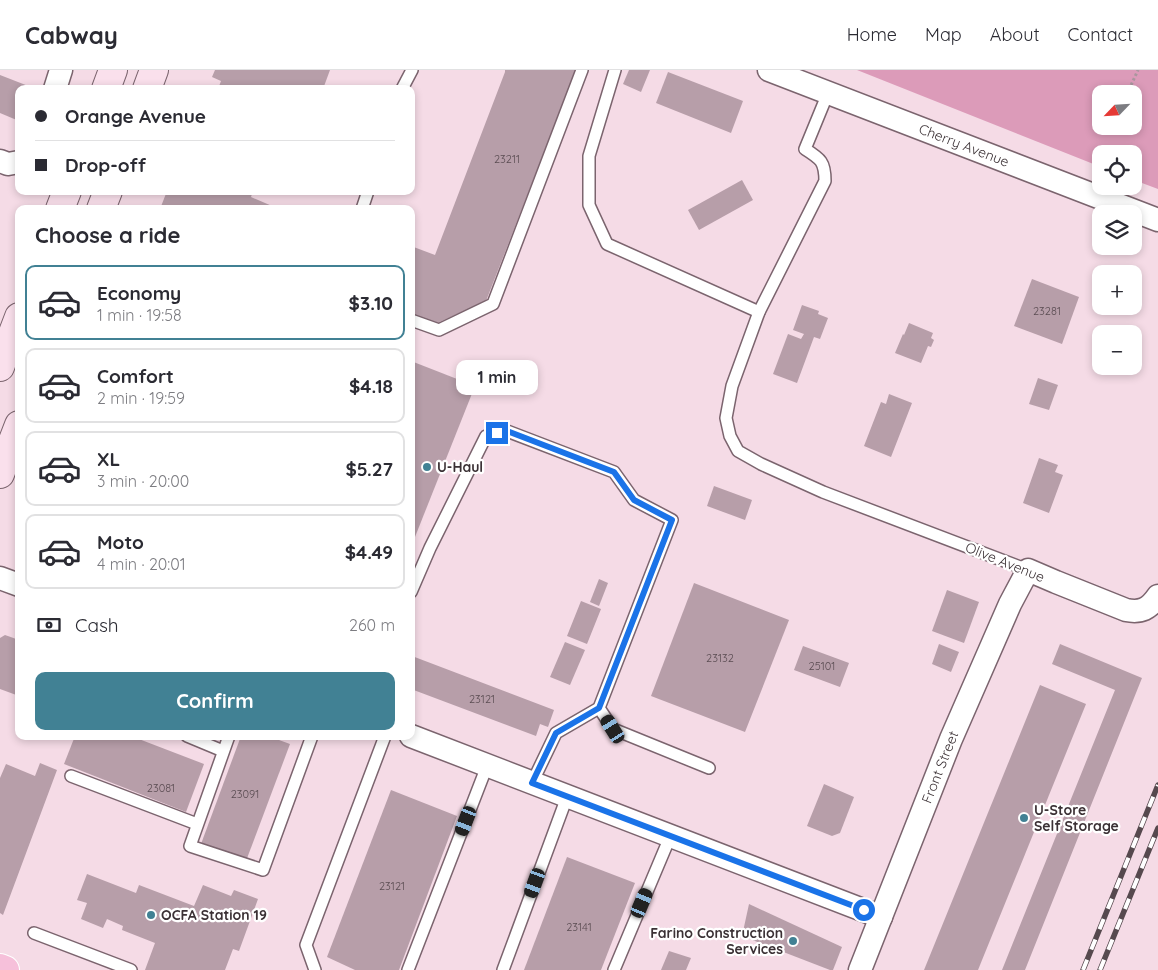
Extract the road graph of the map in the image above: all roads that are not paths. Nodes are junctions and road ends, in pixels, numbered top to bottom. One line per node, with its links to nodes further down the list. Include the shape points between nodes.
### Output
1 (61, 70): 8 (street)
2 (113, 70): 9 (main road)
3 (154, 70): 10 (main road)
4 (412, 70): 11 (lane)
5 (582, 70): 17 (lane, via 494,304 438,330)
6 (615, 70): 16 (lane, via 589,156 589,205 607,244)
7 (769, 70): 12 (street, Cherry Avenue)
8 (55, 85)
9 (107, 85)
10 (148, 85)
11 (404, 85)
12 (828, 93): 15 (street, Cherry Avenue); 16 (lane, Olive Avenue, via 805,149 818,156 825,168 825,181)
13 (0, 161): 14 (street)
14 (15, 163)
15 (1158, 220)
16 (759, 312): 22 (lane, Olive Avenue, via 732,386 726,418 738,451 823,492)
17 (415, 321)
18 (15, 328): 19 (main road)
19 (0, 367)
20 (15, 435): 21 (main road)
21 (0, 474)
22 (1028, 570): 26 (street, Olive Avenue, via 1126,610 1135,612); 41 (street, Front Street, via 951,739)
23 (0, 578): 25 (street)
24 (415, 583): 27 (lane, via 486,436 507,431 614,472 634,500 672,520)
25 (15, 584)
26 (1151, 603)
27 (599, 708): 35 (lane, via 613,729); 37 (lane, via 556,733)
28 (415, 738): 34 (street)
29 (197, 740): 33 (lane)
30 (227, 740): 33 (lane)
31 (311, 740): 39 (lane, via 263,870 190,846)
32 (383, 740): 46 (lane, via 306,945)
33 (223, 751): 39 (lane)
34 (487, 766): 37 (street); 47 (lane)
35 (709, 768)
36 (71, 776): 39 (lane)
37 (532, 783): 38 (street)
38 (567, 796): 40 (street); 48 (lane)
39 (197, 824)
40 (670, 837): 41 (street); 49 (lane)
41 (881, 917): 50 (street, Front Street)
42 (34, 933): 45 (lane)
43 (0, 968): 44 (main road)
44 (5, 970)
45 (131, 970)
46 (315, 970)
47 (408, 970)
48 (503, 970)
49 (614, 970)
50 (860, 970)

